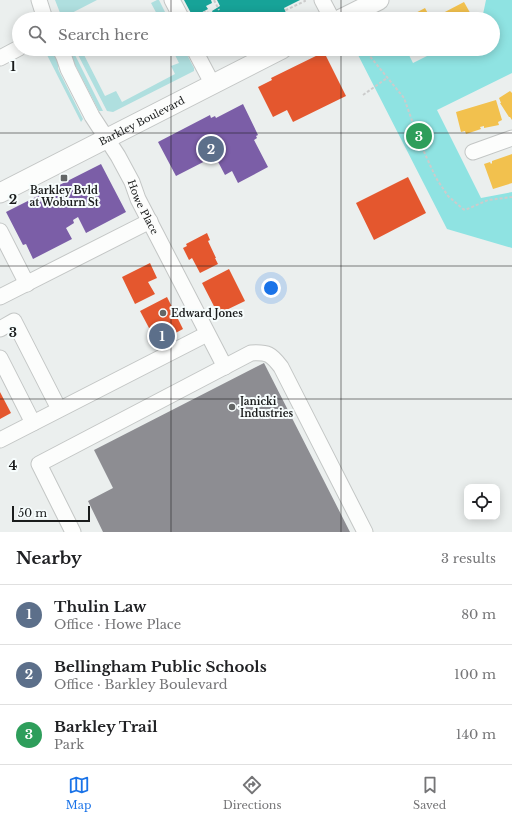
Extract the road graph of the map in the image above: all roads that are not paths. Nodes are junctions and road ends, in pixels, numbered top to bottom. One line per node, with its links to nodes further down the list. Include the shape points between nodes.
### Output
1 (39, 0): 5 (street)
2 (172, 0): 6 (street)
3 (322, 0): 7 (street)
4 (379, 0): 8 (main road)
5 (43, 12)
6 (183, 12)
7 (328, 12)
8 (355, 12)
9 (12, 52): 13 (street)
10 (64, 56): 16 (street, Howe Place, via 88,109)
11 (198, 56): 14 (street)
12 (268, 56): 14 (main road, Barkley Boulevard)
13 (0, 58)
14 (212, 85): 16 (main road, Barkley Boulevard)
15 (512, 138): 17 (street)
16 (107, 139): 18 (main road, Barkley Boulevard); 19 (street, Howe Place, via 132,182)
17 (473, 152)
18 (0, 193)
19 (150, 221): 21 (street); 24 (street, Howe Place)
20 (0, 231): 21 (street)
21 (27, 284): 22 (street)
22 (0, 297)
23 (0, 329): 27 (street, via 14,321)
24 (207, 334): 26 (street, Howe Place); 27 (street)
25 (0, 358): 28 (street)
26 (224, 367): 30 (street, via 39,464); 31 (street, via 251,353 263,352 274,358 281,367)
27 (59, 410): 28 (street)
28 (33, 423): 29 (street)
29 (0, 440)
30 (73, 532)
31 (365, 532)

